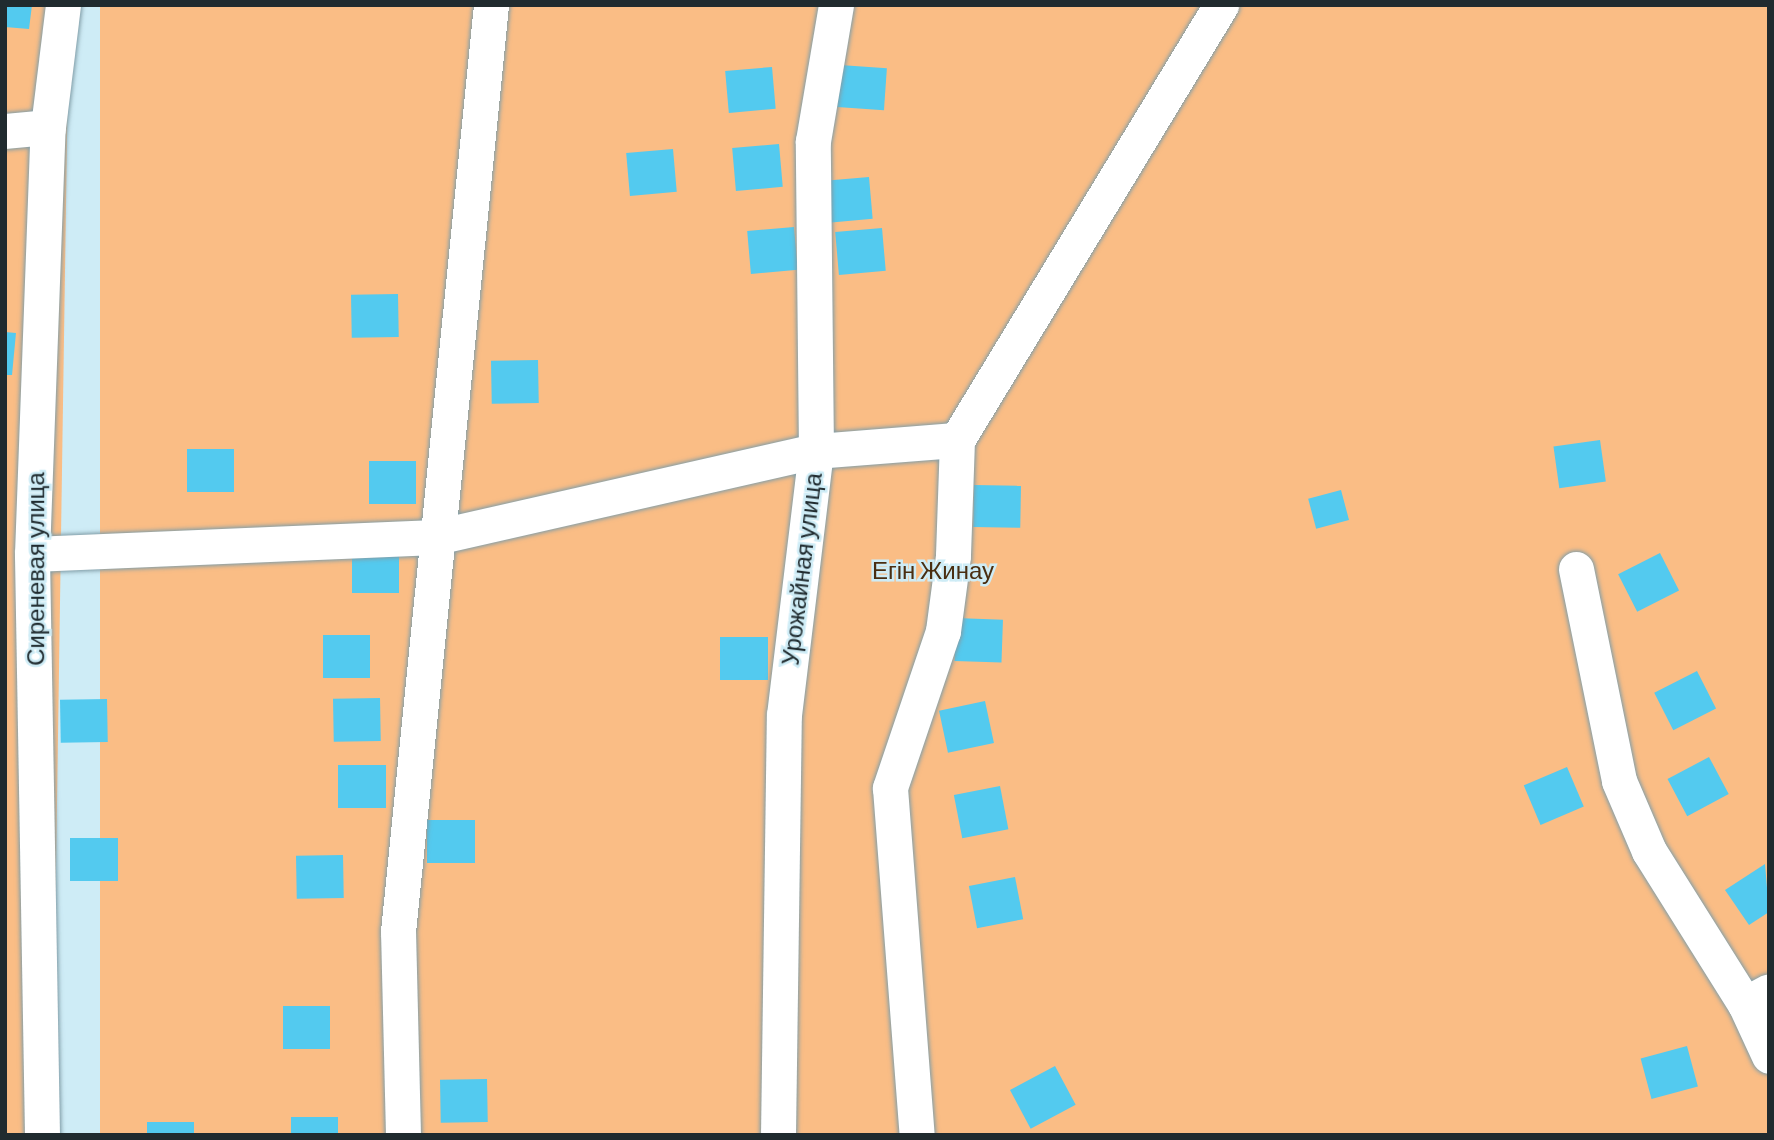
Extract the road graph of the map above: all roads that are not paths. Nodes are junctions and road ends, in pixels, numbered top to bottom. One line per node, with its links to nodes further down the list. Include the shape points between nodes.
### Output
1 (64, 5): 5 (street, Сиреневая улица)
2 (491, 5): 9 (street)
3 (836, 5): 8 (street, Урожайная улица, via 813,141)
4 (1221, 5): 7 (street)
5 (48, 127): 6 (street); 10 (street, Сиреневая улица)
6 (5, 131)
7 (957, 440): 8 (street); 17 (street, via 953,556 943,631 891,788)
8 (816, 451): 9 (street); 16 (street, Урожайная улица, via 784,715)
9 (436, 537): 10 (street); 15 (street, via 398,932)
10 (32, 554): 14 (street, Сиреневая улица)
11 (1576, 569): 12 (street, via 1619,781 1649,851)
12 (1757, 997): 13 (street)
13 (1769, 1056)
14 (42, 1135)
15 (403, 1135)
16 (778, 1135)
17 (918, 1135)

